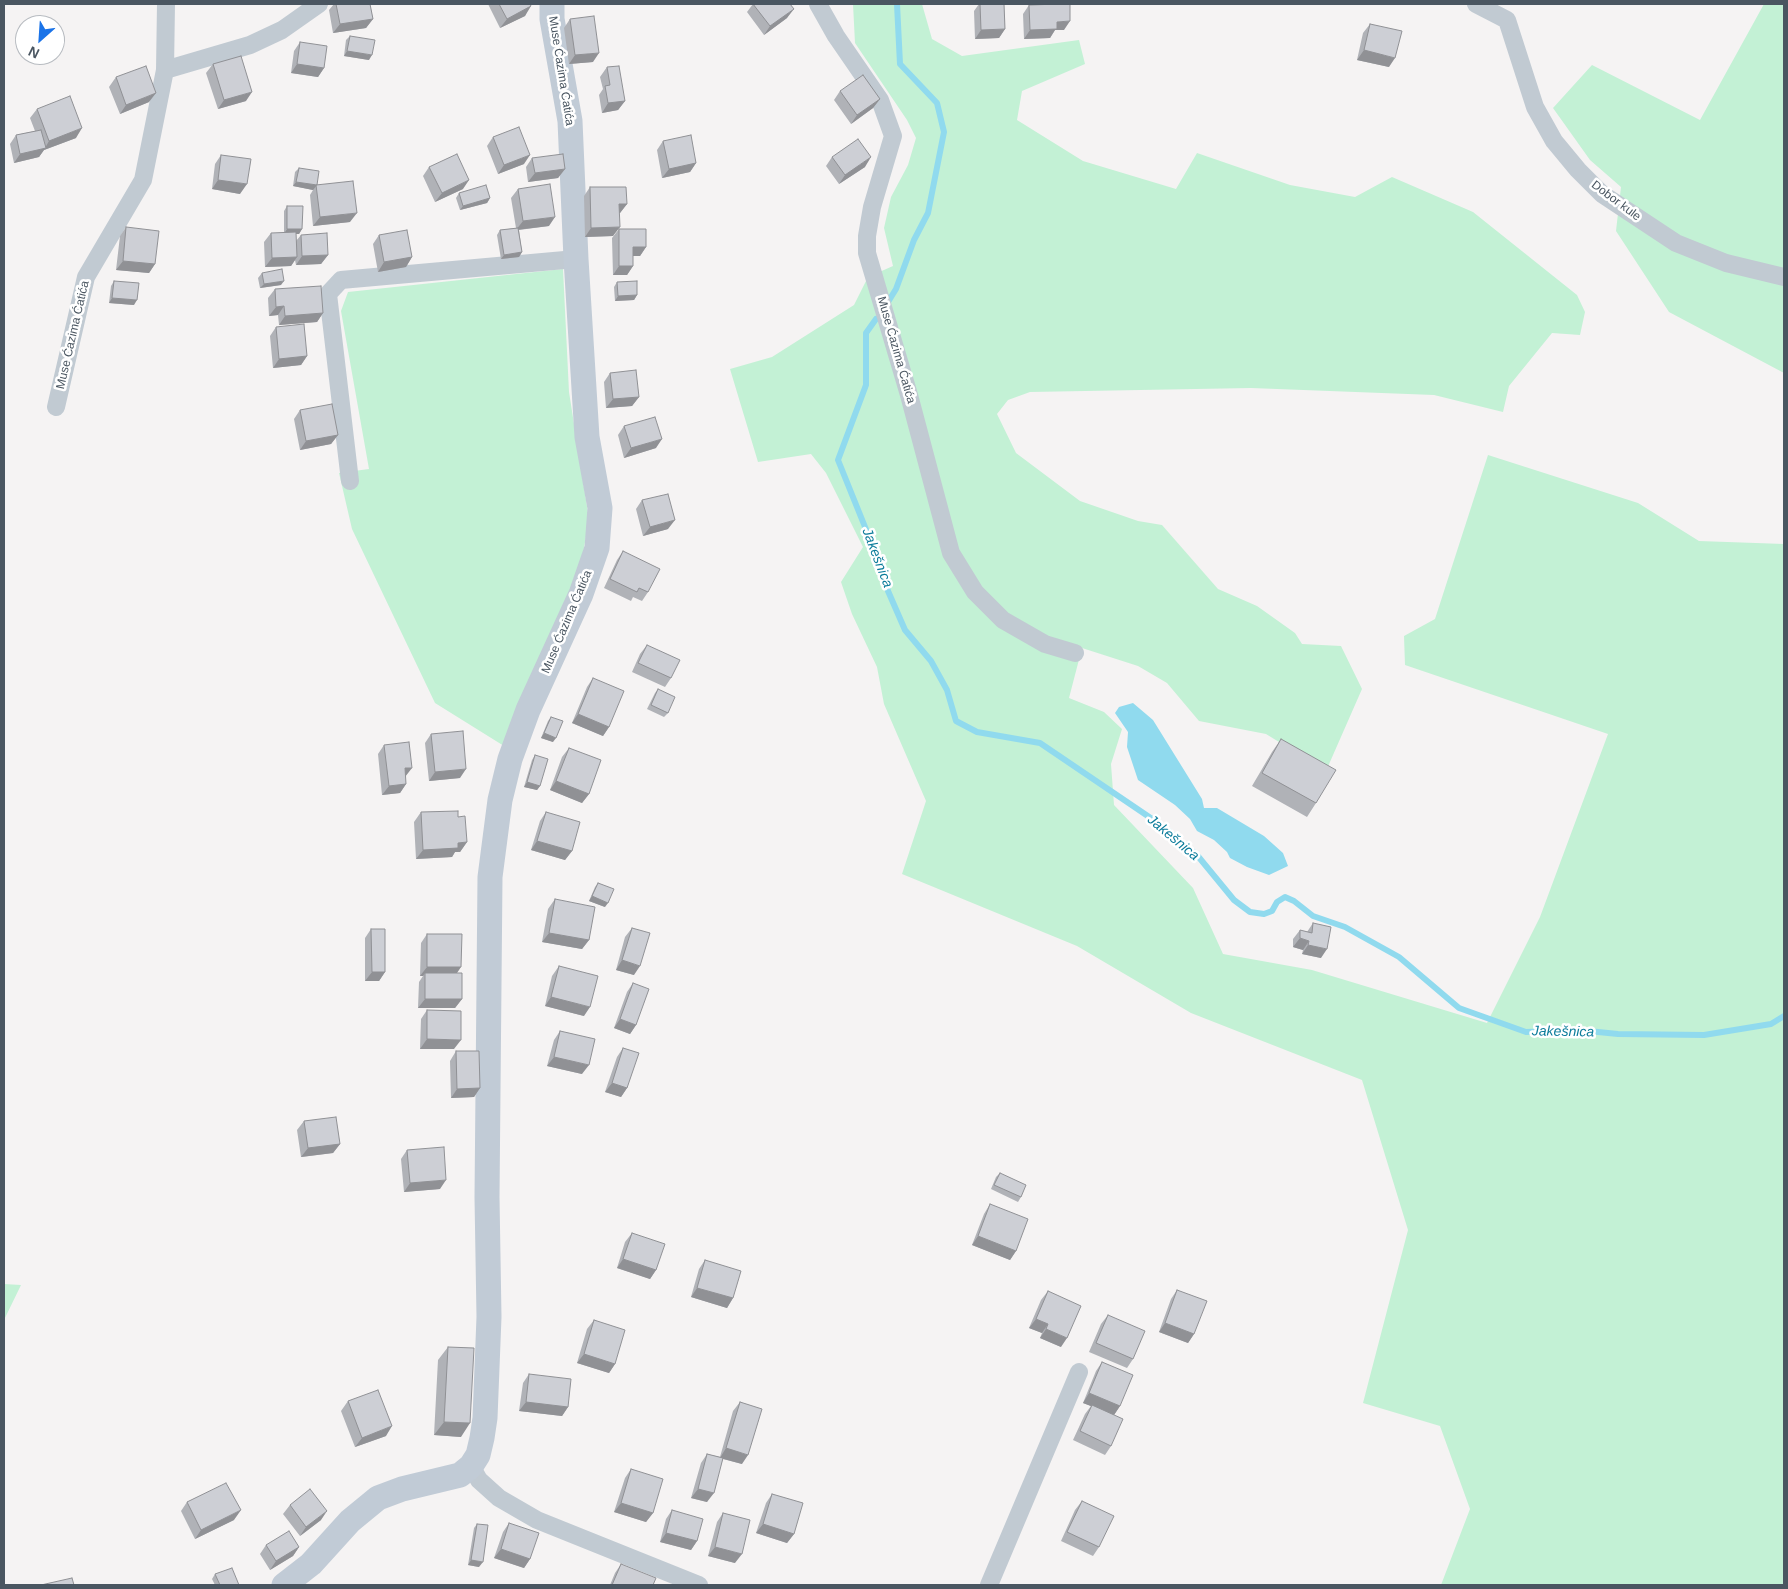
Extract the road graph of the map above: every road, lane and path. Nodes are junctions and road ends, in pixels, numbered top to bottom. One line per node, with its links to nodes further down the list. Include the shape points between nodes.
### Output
1 (166, 4): 6 (street, Muse Ćazima Ćatića)
2 (319, 4): 6 (street, via 282,30 250,45)
3 (552, 4): 7 (street, Muse Ćazima Ćatića, via 570,121)
4 (818, 4): 11 (street, Muse Ćazima Ćatića, via 880,100 893,136 872,207 867,253 951,553 975,592 1004,620 1044,644)
5 (1476, 4): 8 (street, Dobor kule, via 1507,20 1535,107 1554,141 1602,194 1676,243 1726,263)
6 (165, 70): 9 (street, Muse Ćazima Ćatića, via 143,180 86,277)
7 (576, 259): 10 (street, via 341,280 328,294); 13 (street, Muse Ćazima Ćatića, via 587,437 600,508 597,548 581,594 528,710 510,758 500,800 490,877 487,1197 490,1317 485,1418 478,1455)
8 (1784, 277)
9 (56, 407)
10 (350, 480)
11 (1075, 653)
12 (1079, 1372): 16 (street)
13 (471, 1466): 14 (street, via 460,1475 378,1498 350,1521 311,1564); 15 (street, via 479,1480 499,1498 537,1520)
14 (284, 1585)
15 (699, 1585)
16 (989, 1585)

